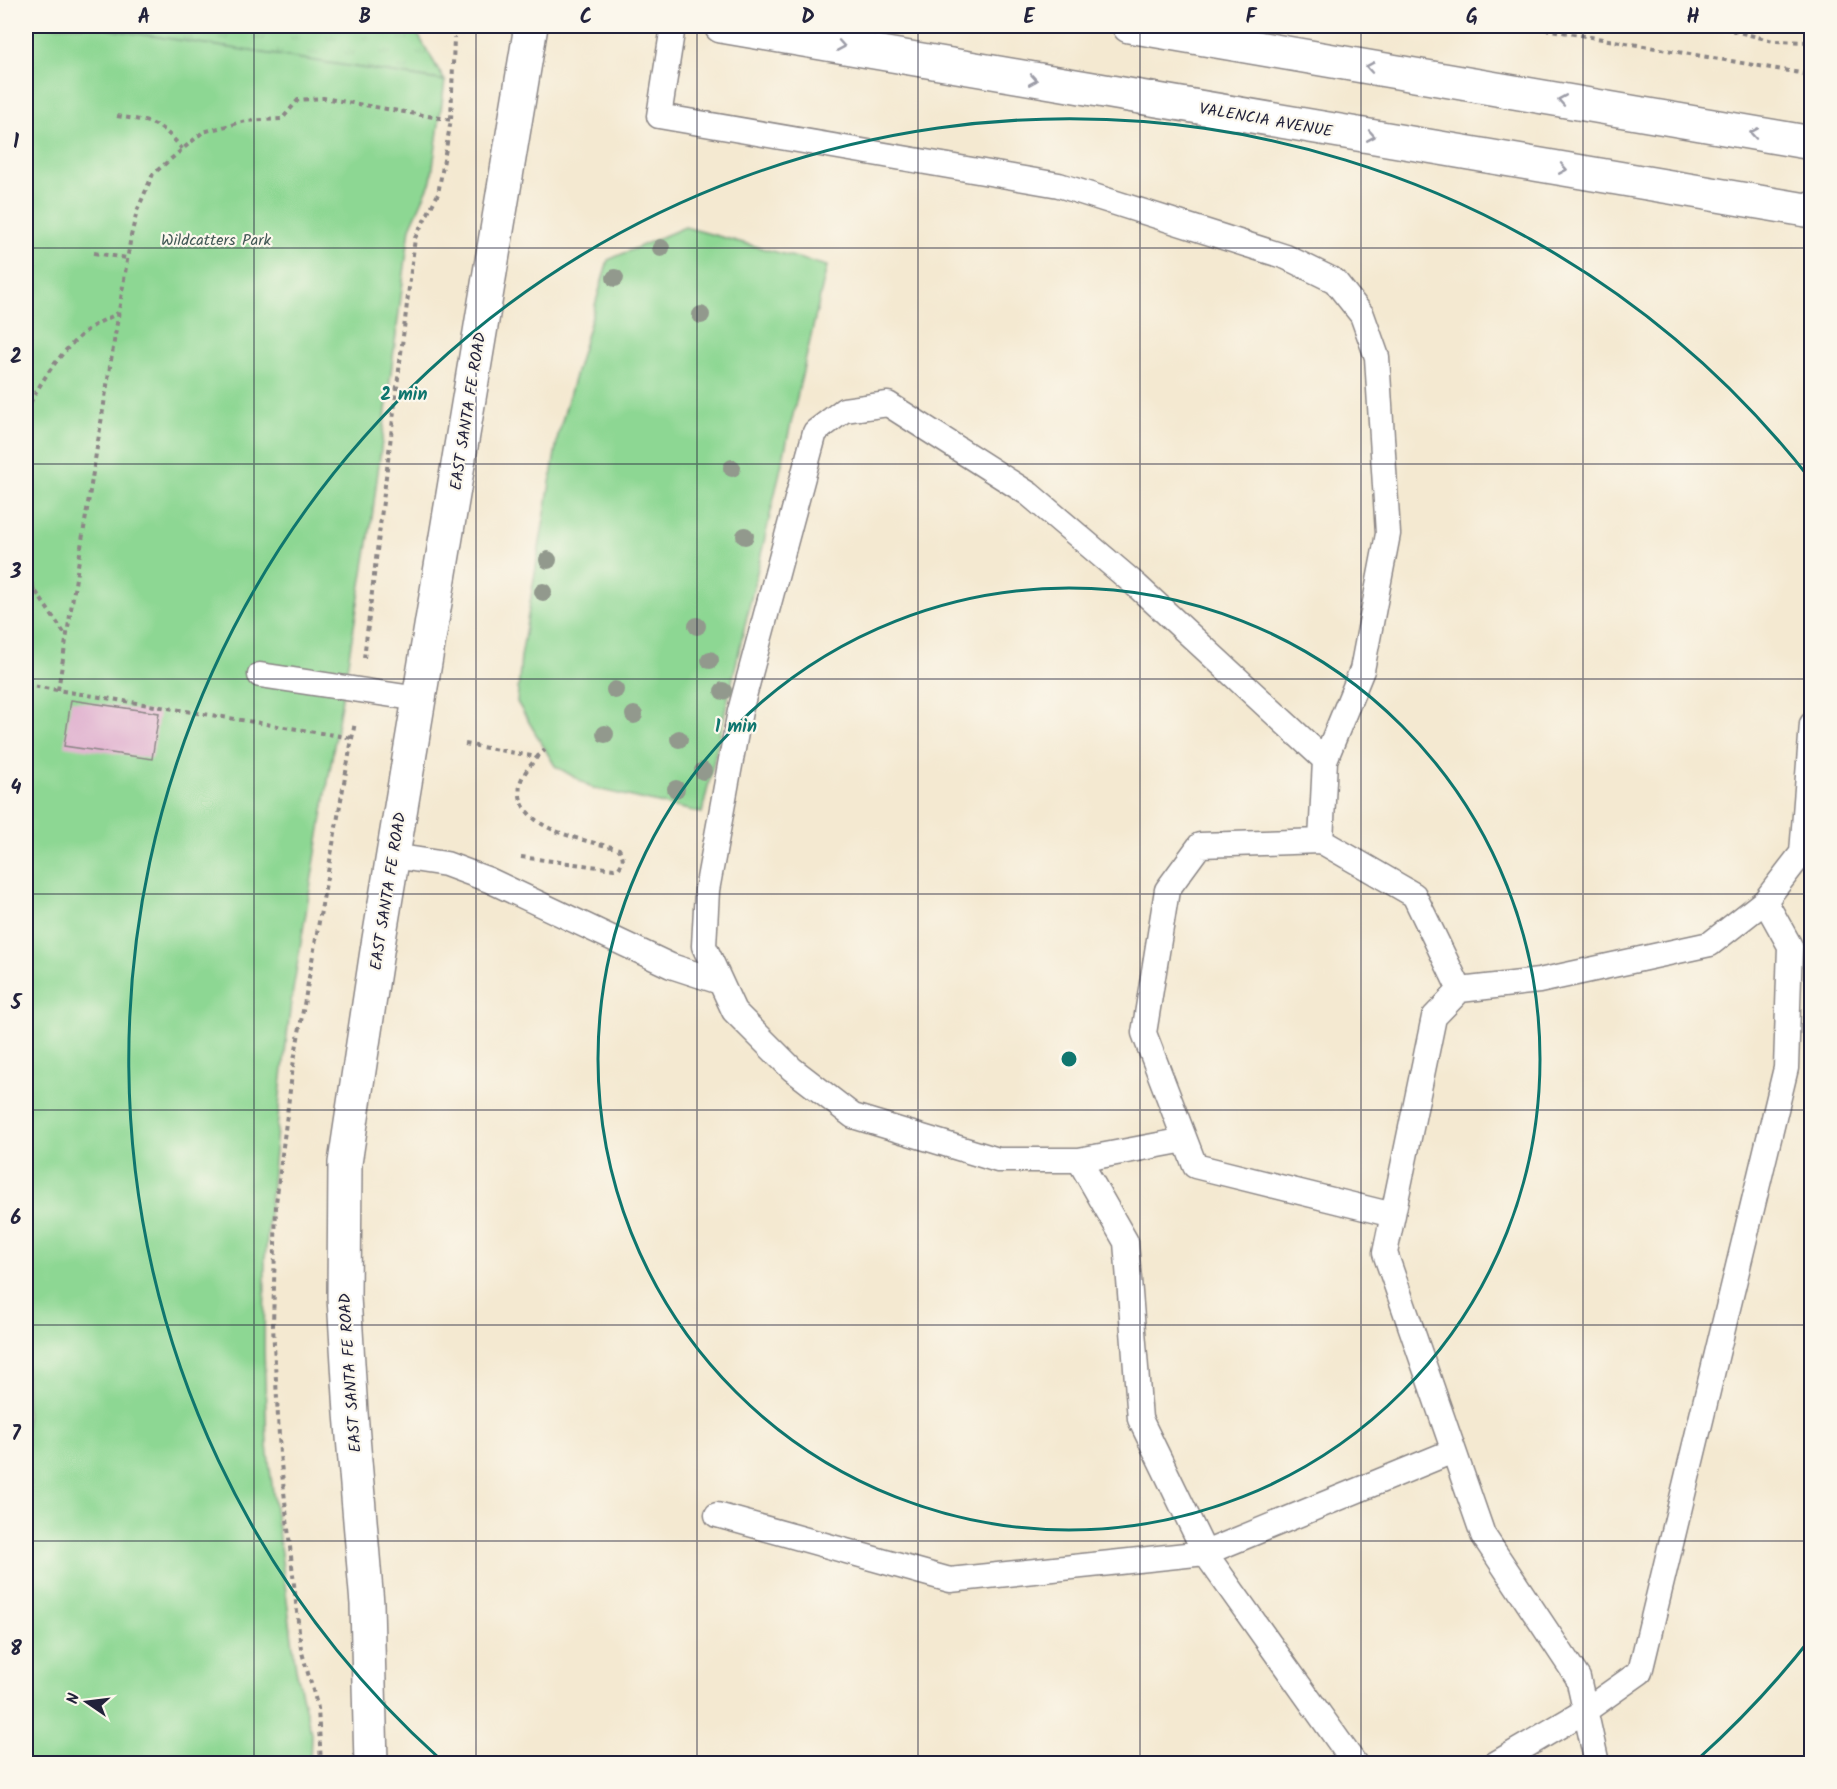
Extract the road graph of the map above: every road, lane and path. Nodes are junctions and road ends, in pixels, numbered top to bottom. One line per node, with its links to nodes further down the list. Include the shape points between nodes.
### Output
1 (531, 26): 27 (street, EAST SANTA FE ROAD)
2 (673, 26): 33 (lane, via 659,116 1059,185 1286,257 1335,281 1362,315 1377,357 1388,534 1362,670)
3 (722, 26): 14 (street, VALENCIA AVENUE, one-way to 14)
4 (1129, 26): 12 (street, one-way to 4)
5 (1527, 26): 9 (path)
6 (1715, 26): 8 (path, via 1773,41)
7 (454, 37): 11 (path)
8 (1812, 42)
9 (1812, 75)
10 (117, 116): 13 (path, via 155,123)
11 (451, 120): 13 (path, via 323,98 298,100 282,119 246,121 203,132); 26 (path, via 438,194 415,238)
12 (1812, 143)
13 (182, 149): 16 (path, via 153,174 137,211)
14 (1812, 211)
15 (94, 253): 16 (path)
16 (127, 258): 17 (path)
17 (118, 313): 18 (path, via 86,331 59,357); 22 (path)
18 (26, 411)
19 (26, 567): 20 (path)
20 (34, 589): 21 (path); 22 (path)
21 (26, 617)
22 (66, 637): 25 (path)
23 (260, 675): 26 (lane)
24 (26, 685): 25 (path)
25 (58, 690): 29 (path)
26 (360, 690): 27 (lane); 29 (path)
27 (419, 699): 35 (street, EAST SANTA FE ROAD)
28 (1812, 724): 37 (lane, via 1802,853)
29 (352, 738): 47 (path, via 293,1066 276,1203 273,1326 280,1454 301,1649 318,1708)
30 (465, 744): 32 (path)
31 (545, 750): 32 (path)
32 (537, 757): 36 (path, via 520,783 521,800 531,818 548,828 619,849 624,862 614,869 493,854)
33 (1325, 760): 34 (lane); 38 (lane, via 1137,586 1029,494 888,404 844,410 815,432 740,711 707,890 704,946)
34 (1322, 841): 39 (lane, via 1414,895); 40 (lane, via 1200,845 1167,890 1144,1033)
35 (393, 856): 36 (lane, via 446,864); 48 (street, EAST SANTA FE ROAD, via 345,1163 344,1297 367,1604)
36 (489, 880): 38 (lane, via 671,966)
37 (1765, 902): 39 (lane, via 1710,944 1539,981); 46 (lane, via 1790,946 1786,1068 1640,1672)
38 (720, 982): 41 (lane, via 734,1011 792,1069 853,1116 998,1160)
39 (1460, 990): 42 (lane, via 1434,1017)
40 (1185, 1140): 41 (lane); 42 (lane, via 1196,1166)
41 (1079, 1160): 45 (lane, via 1126,1242 1140,1419)
42 (1393, 1215): 43 (lane, via 1385,1253)
43 (1453, 1451): 45 (lane); 46 (lane, via 1483,1535 1578,1678)
44 (717, 1515): 45 (lane, via 950,1580)
45 (1205, 1553): 49 (lane)
46 (1586, 1711): 50 (lane); 51 (lane)
47 (320, 1763)
48 (371, 1764)
49 (1355, 1764)
50 (1495, 1764)
51 (1595, 1764)

